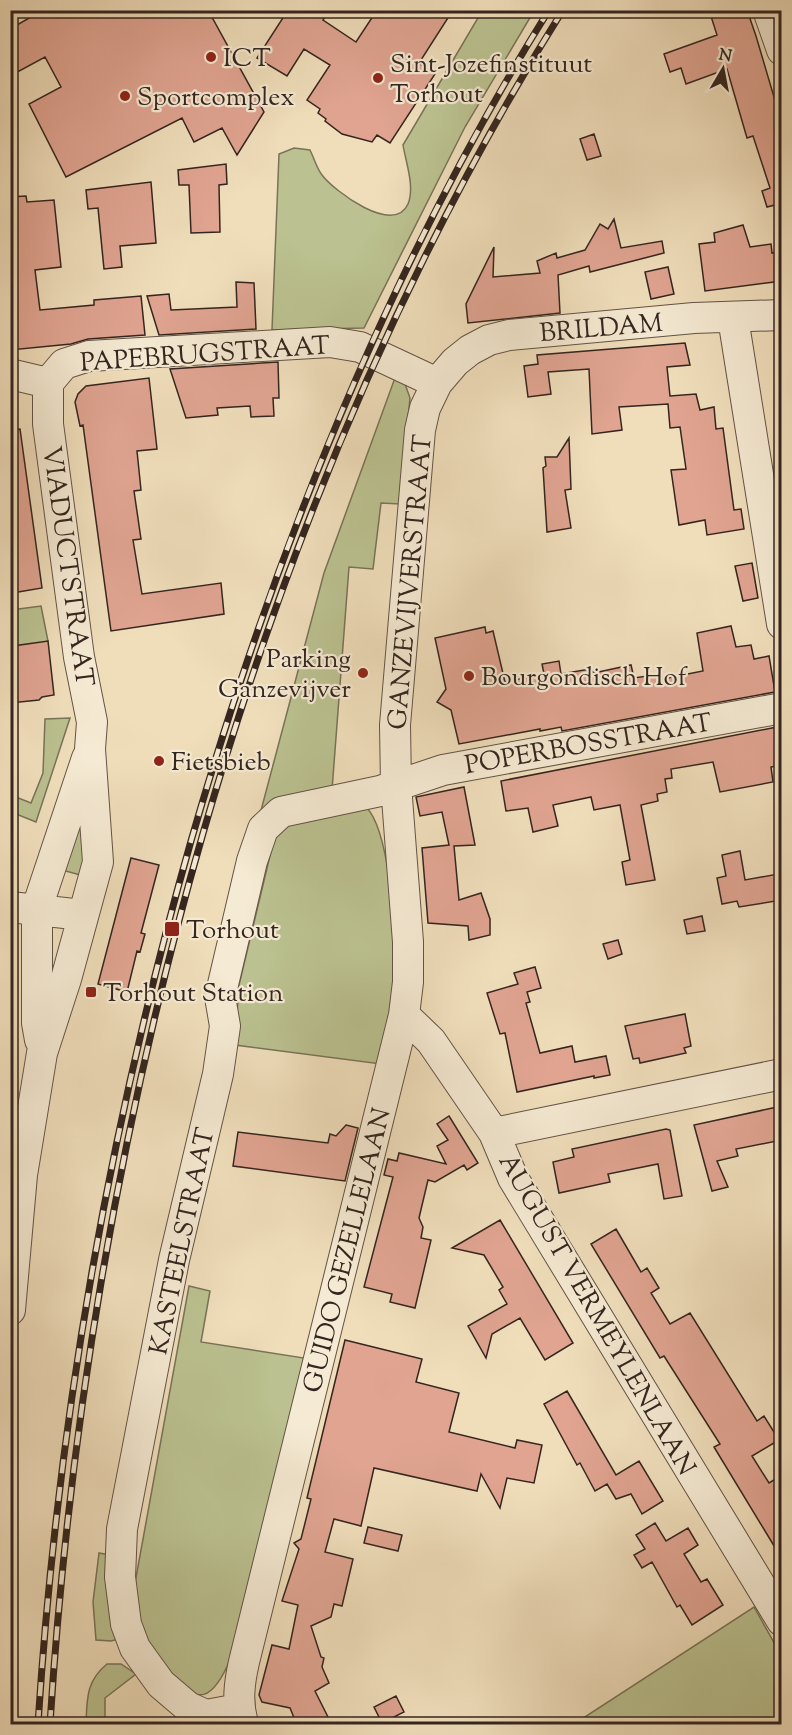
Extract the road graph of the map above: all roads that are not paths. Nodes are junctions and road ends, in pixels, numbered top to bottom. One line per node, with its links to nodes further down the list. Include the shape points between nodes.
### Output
1 (768, 10): 2 (street)
2 (782, 50)
3 (782, 315): 4 (street, BRILDAM)
4 (733, 318): 7 (street, BRILDAM, via 509,335 470,350); 8 (street)
5 (10, 374): 6 (street, PAPEBRUGSTRAAT)
6 (48, 383): 7 (street, PAPEBRUGSTRAAT, via 64,364 89,356 330,342 360,347); 10 (street, VIADUCTSTRAAT, via 48,424 79,657 92,722)
7 (437, 383): 11 (street, GANZEVIJVERSTRAAT, via 420,430 395,725)
8 (782, 624)
9 (782, 708): 11 (street, POPERBOSSTRAAT, via 443,770)
10 (90, 749): 12 (street, VIADUCTSTRAAT); 13 (street, VIADUCTSTRAAT, via 98,862)
11 (396, 785): 14 (street, GUIDO GEZELLELAAN, via 408,942); 20 (street, KASTEELSTRAAT, via 281,812 263,829 220,997 225,1026 218,1074 174,1260 122,1529 121,1598 126,1624 141,1658 160,1684 188,1707 206,1715)
12 (24, 908): 13 (street); 15 (street, VIADUCTSTRAAT)
13 (83, 915): 15 (street, VIADUCTSTRAAT)
14 (404, 1014): 17 (street, AUGUST VERMEYLENLAAN, via 431,1041); 20 (street, GUIDO GEZELLELAAN, via 238,1687)
15 (42, 1053): 18 (street, via 22,1175)
16 (782, 1074): 17 (street)
17 (494, 1133): 19 (street, AUGUST VERMEYLENLAAN, via 513,1178)
18 (10, 1310)
19 (782, 1621)
20 (241, 1717)

